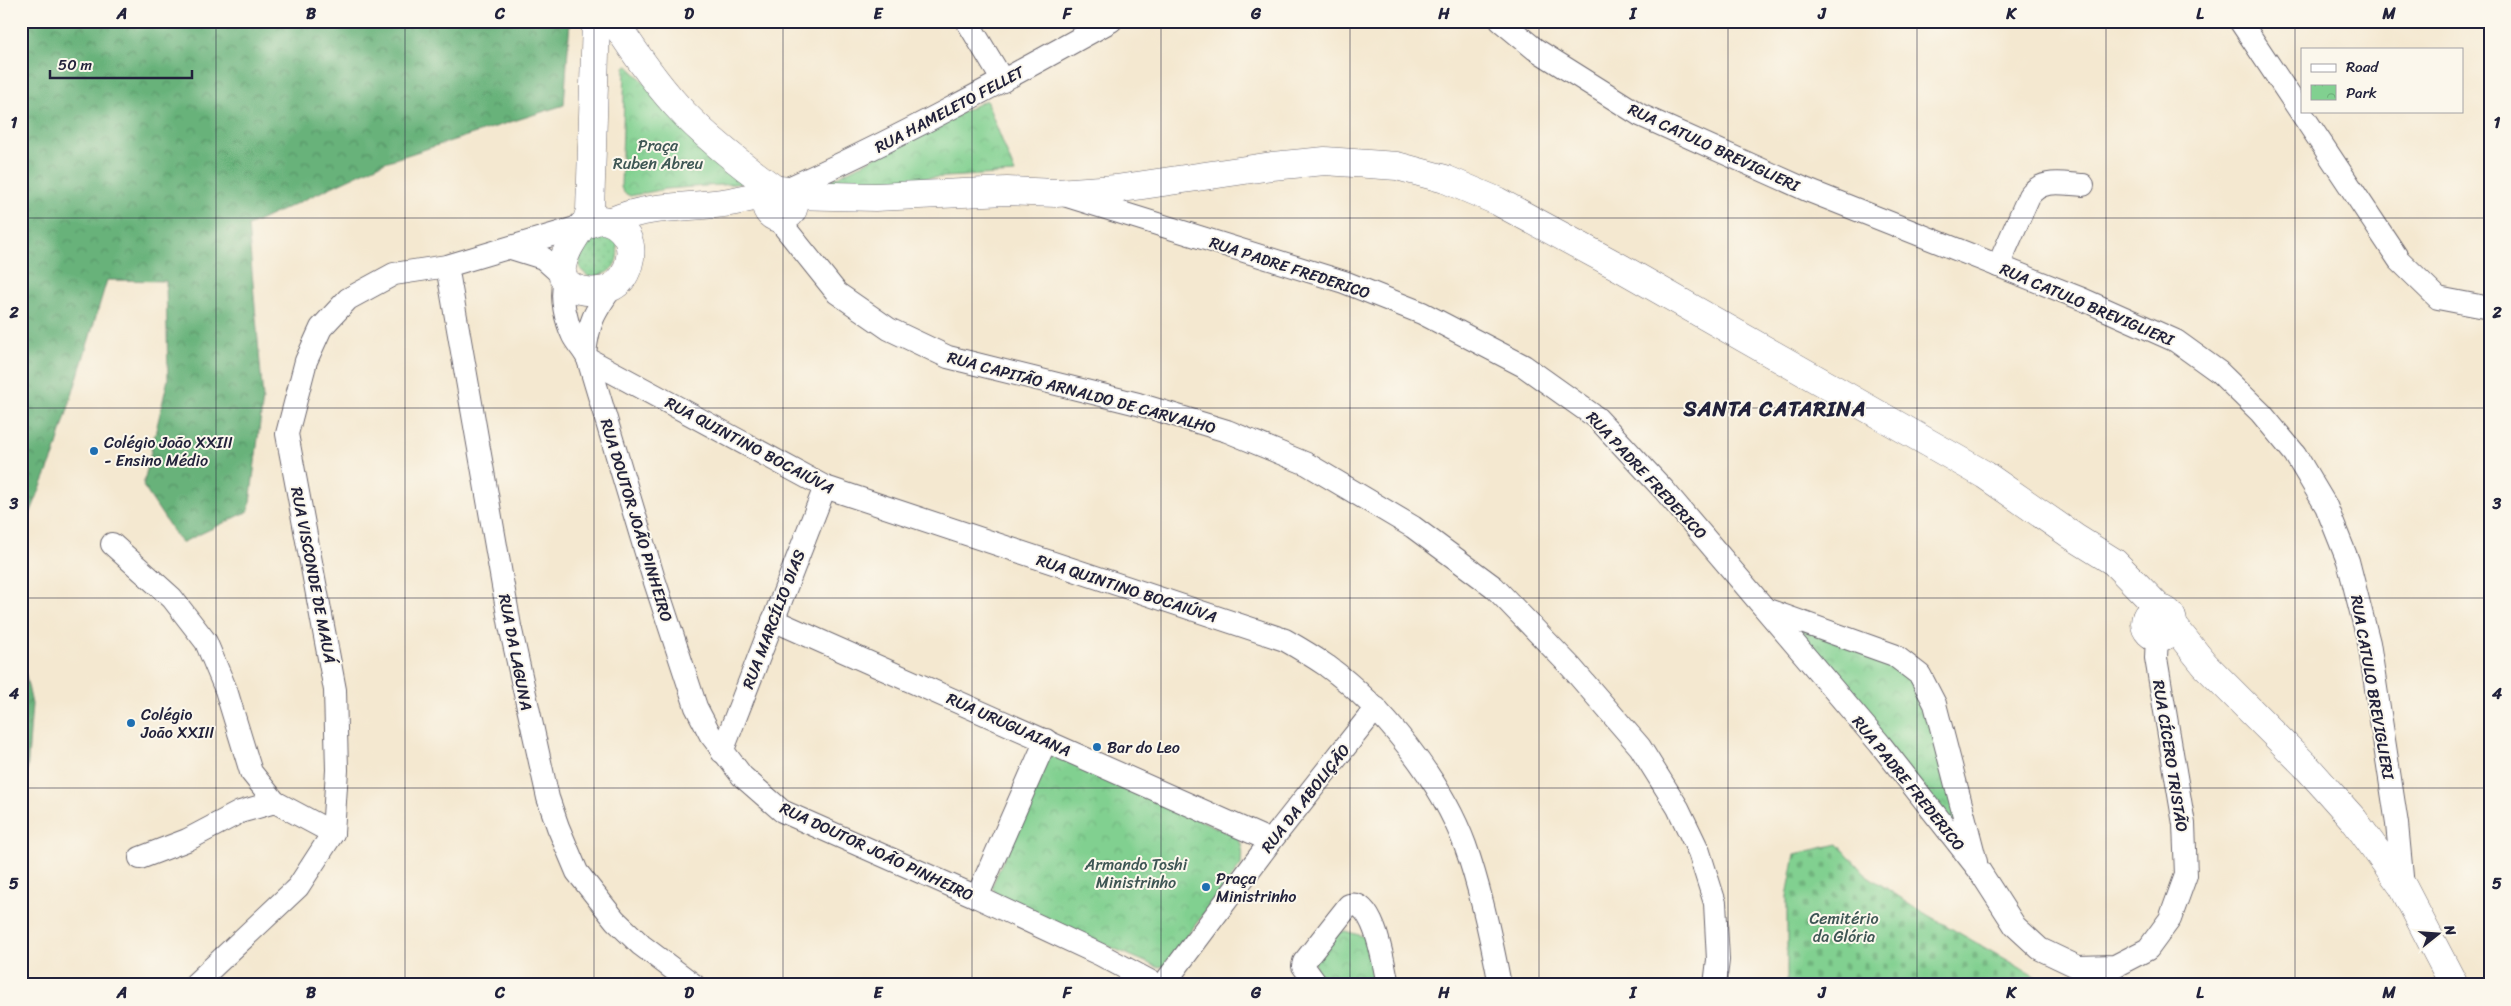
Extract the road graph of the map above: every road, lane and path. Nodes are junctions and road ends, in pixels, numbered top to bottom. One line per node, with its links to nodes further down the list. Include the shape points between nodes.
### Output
1 (596, 21): 13 (main road, via 590,211)
2 (610, 21): 13 (main road, via 614,49)
3 (614, 21): 11 (main road, via 674,104)
4 (967, 21): 8 (street)
5 (1111, 21): 8 (street, RUA HAMELETO FELLET)
6 (1501, 21): 17 (street, RUA CATULO BREVIGLIERI, via 1535,49 1640,115 1750,166)
7 (2240, 21): 20 (street, via 2400,260 2438,298)
8 (1003, 81): 11 (street, RUA HAMELETO FELLET, via 834,168)
9 (2083, 185): 17 (street, via 2046,183 2035,188)
10 (1056, 193): 11 (main road, via 844,195); 24 (street, RUA PADRE FREDERICO, via 1344,282 1422,313 1524,366 1597,418); 26 (main road, via 1116,189 1325,161 1397,166 1445,180 1498,201 1985,475 2074,537)
11 (780, 201): 12 (main road, RUA VISCONDE DE MAUÁ); 44 (street, RUA CAPITÃO ARNALDO DE CARVALHO, via 792,240 837,293 889,329 948,357 1138,404 1227,431 1307,464 1414,527 1494,587 1571,667 1640,747 1678,808 1699,852 1715,903 1718,960)
12 (672, 207): 13 (main road, RUA VISCONDE DE MAUÁ); 14 (main road, via 653,218)
13 (597, 222): 14 (main road, via 624,232); 15 (street, RUA VISCONDE DE MAUÁ); 18 (main road, via 565,256)
14 (630, 242): 19 (main road, via 630,260 622,278)
15 (511, 248): 16 (street, RUA VISCONDE DE MAUÁ); 18 (street, via 543,258)
16 (447, 266): 31 (street, RUA VISCONDE DE MAUÁ, via 394,274 348,300 321,328 306,361 287,434 335,690 337,770); 38 (street, RUA DA LAGUNA, via 510,626 548,798 558,828 577,872 615,920 641,945)
17 (1998, 266): 35 (street, RUA CATULO BREVIGLIERI, via 2176,341 2219,372 2261,413 2295,454 2326,506 2348,561 2366,630 2397,824)
18 (563, 278): 19 (main road, via 574,288 587,291); 21 (street, RUA DOUTOR JOÃO PINHEIRO, via 564,304 573,337)
19 (612, 287): 21 (street, RUA DOUTOR JOÃO PINHEIRO, via 593,314 588,328)
20 (2490, 308)
21 (586, 356): 22 (street, RUA QUINTINO BOCAIÚVA); 29 (street, RUA DOUTOR JOÃO PINHEIRO, via 696,707)
22 (825, 486): 25 (street, RUA MARCÍLIO DIAS); 27 (street, RUA QUINTINO BOCAIÚVA, via 1285,640 1327,666)
23 (112, 544): 30 (street, via 172,598 206,642 226,690 251,772)
24 (1766, 609): 34 (street, RUA PADRE FREDERICO, via 1880,744); 34 (street, via 1894,655 1920,675 1936,704)
25 (773, 620): 28 (street, RUA URUGUAIANA); 29 (street, RUA MARCÍLIO DIAS)
26 (2159, 625): 34 (street, RUA CÍCERO TRISTÃO, via 2156,658 2184,824 2186,875 2170,919 2148,949 2115,966 2078,967 2040,949 2015,926); 35 (main road, via 2205,665 2329,792 2354,820)
27 (1376, 708): 32 (street, RUA DA ABOLIÇÃO); 43 (street, RUA QUINTINO BOCAIÚVA, via 1431,777 1464,843 1486,914)
28 (1046, 740): 32 (street, RUA URUGUAIANA); 36 (street)
29 (722, 752): 36 (street, RUA DOUTOR JOÃO PINHEIRO, via 742,776 782,812)
30 (275, 802): 31 (street); 33 (street, via 240,812 187,840)
31 (333, 833): 39 (street, RUA VISCONDE DE MAUÁ, via 298,887)
32 (1271, 841): 41 (street, RUA DA ABOLIÇÃO)
33 (140, 858)
34 (1979, 870)
35 (2403, 887): 45 (main road)
36 (977, 897): 40 (street, RUA DOUTOR JOÃO PINHEIRO)
37 (1384, 980): 42 (street, via 1376,931 1360,905 1349,904 1303,966)
38 (692, 984)
39 (194, 985)
40 (1157, 985)
41 (1162, 985)
42 (1317, 985)
43 (1500, 985)
44 (1715, 985)
45 (2454, 985)

